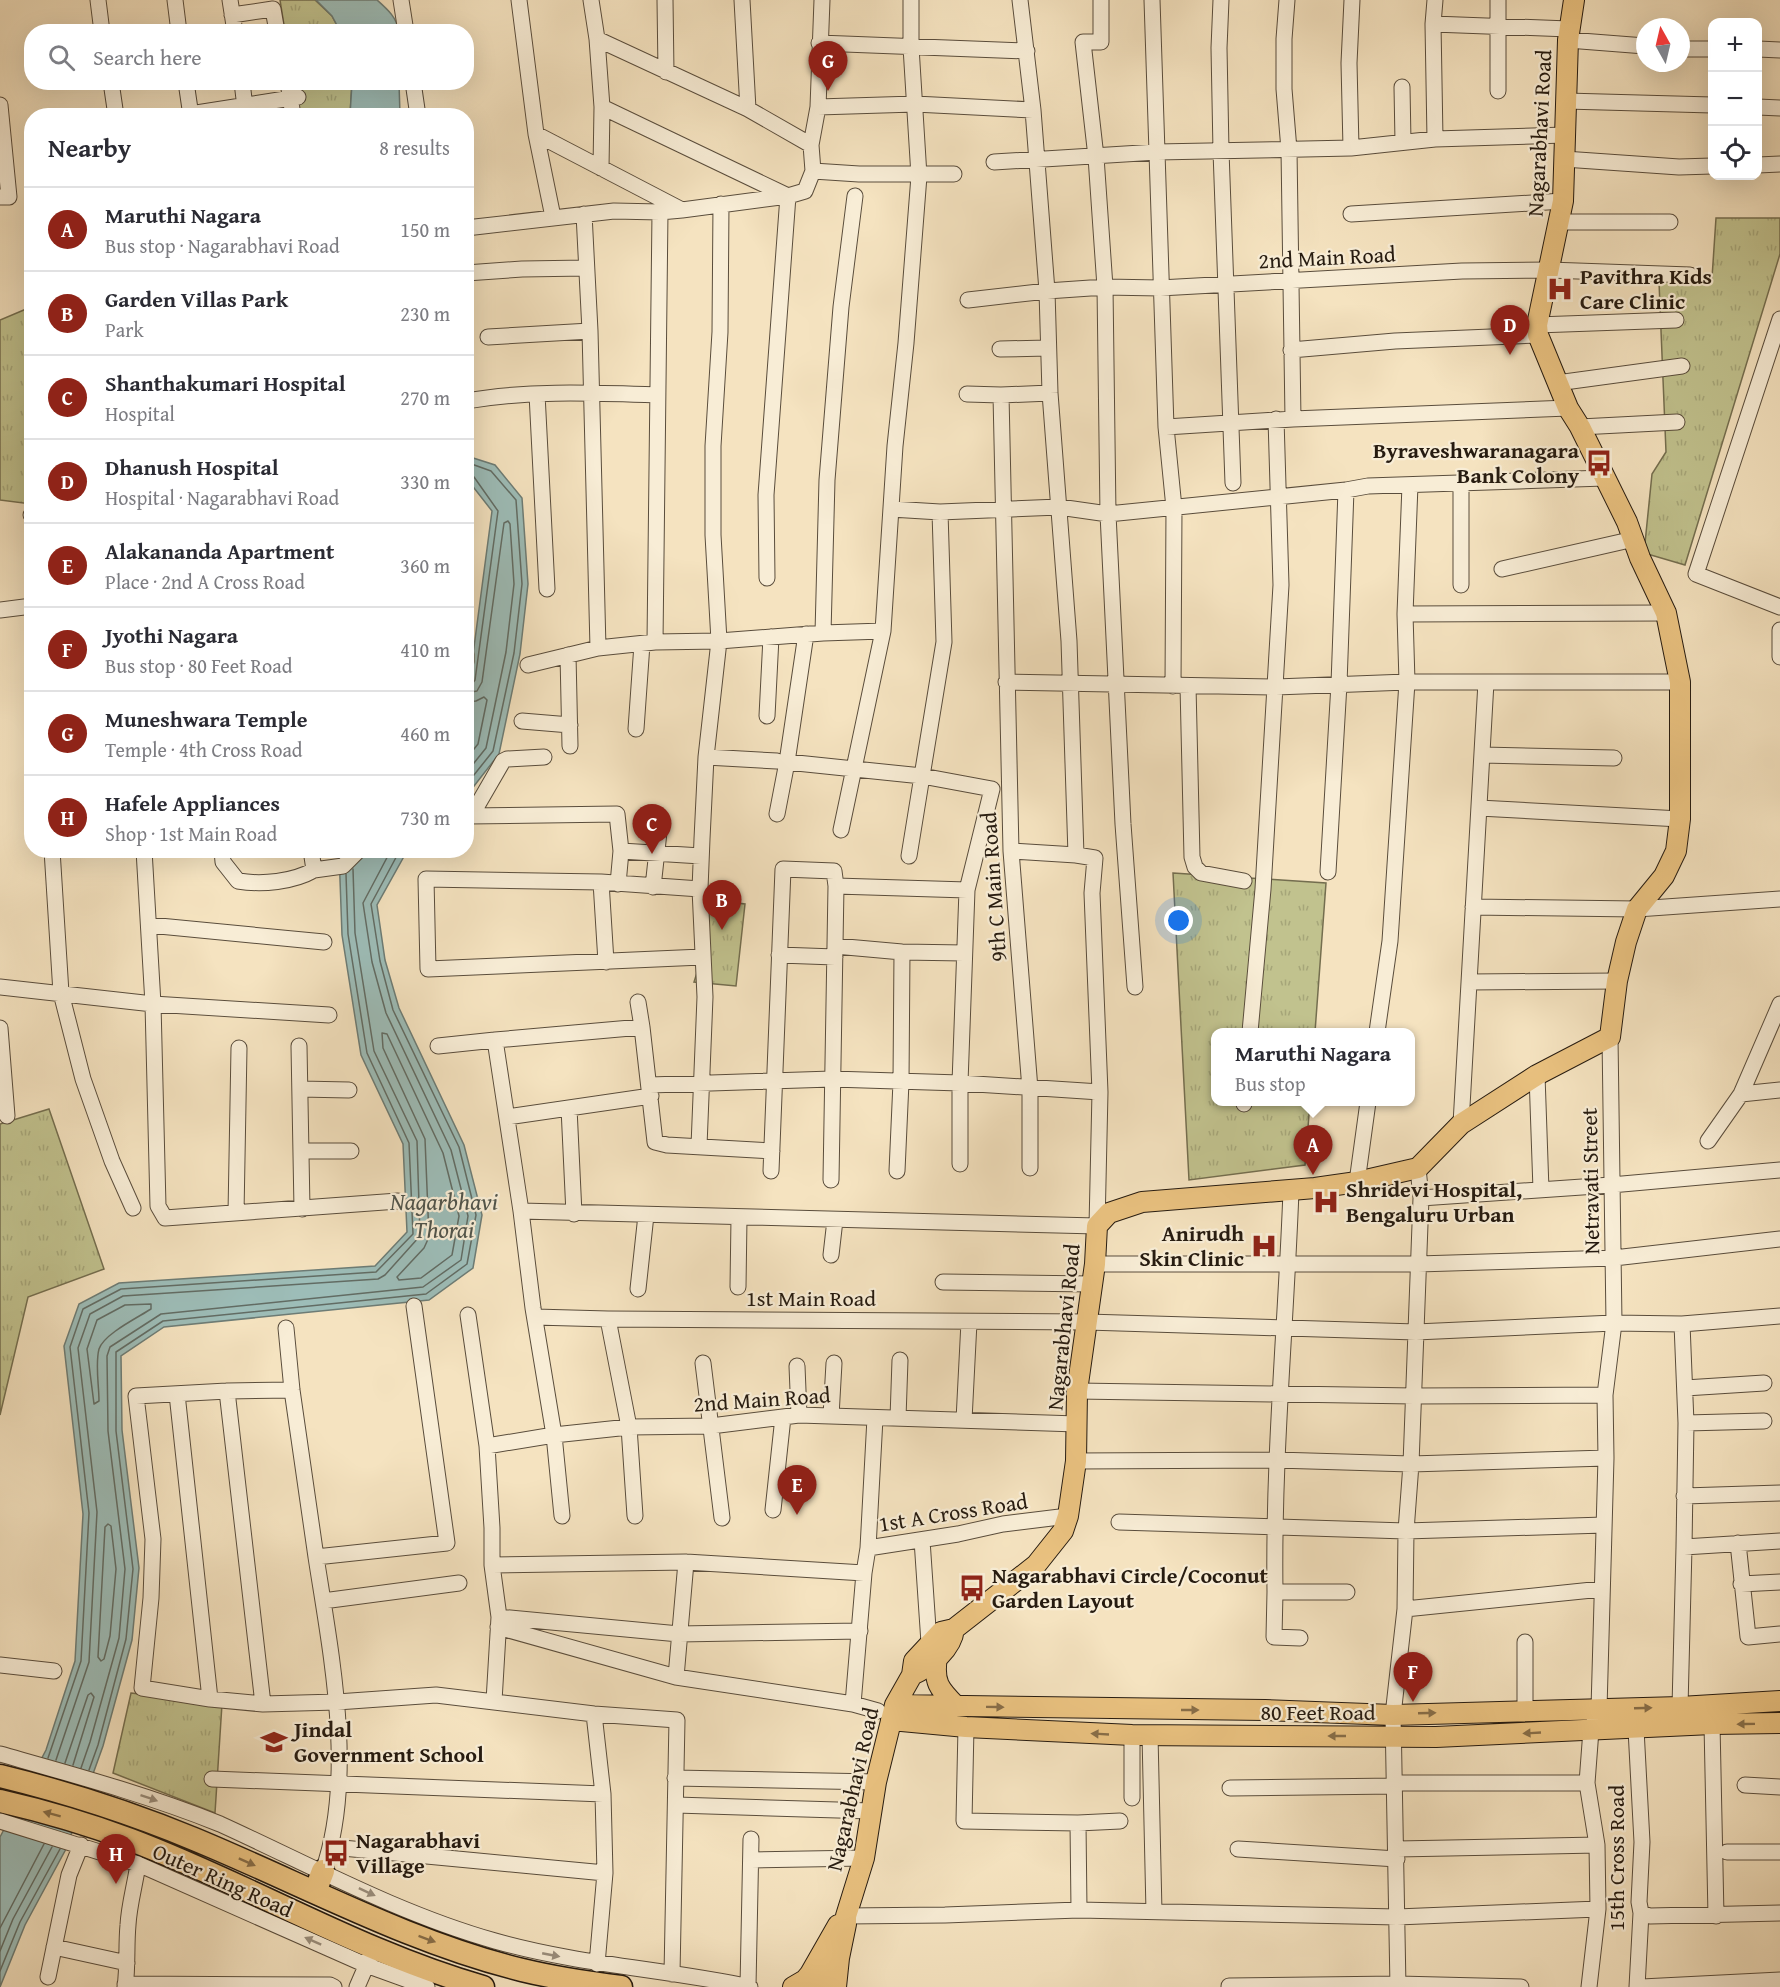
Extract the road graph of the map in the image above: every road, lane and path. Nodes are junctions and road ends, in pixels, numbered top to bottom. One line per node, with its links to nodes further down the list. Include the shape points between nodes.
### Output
1 (98, 0): 21 (street)
2 (175, 0): 22 (street)
3 (401, 0): 25 (street)
4 (519, 0): 62 (street)
5 (591, 0): 29 (street)
6 (665, 0): 38 (street)
7 (742, 0): 60 (street)
8 (822, 0): 30 (street)
9 (911, 0): 32 (street)
10 (1020, 0): 37 (street)
11 (1101, 0): 71 (street, via 1101,42 1083,42)
12 (1152, 0): 70 (street)
13 (1221, 0): 69 (street)
14 (1287, 0): 68 (street, via 1284,89)
15 (1352, 0): 67 (street)
16 (1436, 0): 26 (street)
17 (1498, 0): 27 (street)
18 (1574, 0): 28 (main road, Nagarabhavi Road)
19 (272, 5): 20 (street); 24 (street)
20 (231, 8): 23 (street)
21 (101, 24)
22 (178, 24)
23 (234, 24)
24 (276, 24)
25 (405, 24)
26 (1433, 24): 27 (street); 64 (street)
27 (1498, 26): 28 (street); 44 (street)
28 (1568, 35): 31 (street); 46 (main road, Nagarabhavi Road)
29 (597, 39): 38 (street); 52 (street)
30 (819, 43): 32 (street); 50 (street)
31 (1636, 45)
32 (911, 47): 37 (street); 47 (street)
33 (1690, 48): 34 (street)
34 (1708, 49)
35 (1762, 49): 36 (street)
36 (1780, 50)
37 (1027, 51): 61 (street)
38 (666, 72): 60 (street)
39 (1402, 87): 65 (street)
40 (112, 90): 53 (street)
41 (187, 90): 54 (street)
42 (243, 90): 55 (street)
43 (414, 90): 58 (street)
44 (1498, 91)
45 (292, 92): 56 (street); 57 (street)
46 (1566, 100): 49 (street); 63 (main road, Nagarabhavi Road)
47 (915, 104): 50 (street); 61 (street); 81 (street)
48 (0, 105): 84 (street, via 9,197)
49 (1708, 105)
50 (818, 106): 66 (street)
51 (1762, 106): 59 (street)
52 (602, 107): 78 (street); 82 (street)
53 (115, 108)
54 (189, 108)
55 (245, 108)
56 (250, 108)
57 (293, 108)
58 (417, 108)
59 (1780, 108)
60 (748, 109): 66 (street)
61 (1033, 110): 72 (street)
62 (536, 134): 78 (street); 91 (street)
63 (1565, 135): 64 (street); 73 (main road, Nagarabhavi Road)
64 (1435, 139): 65 (street)
65 (1403, 142): 67 (street)
66 (811, 145): 79 (street)
67 (1351, 148): 68 (street)
68 (1289, 150): 69 (street); 99 (street)
69 (1221, 151): 70 (street); 100 (street)
70 (1157, 152): 71 (street); 102 (street)
71 (1096, 157): 72 (street); 101 (street)
72 (1037, 159): 74 (street); 103 (street)
73 (1564, 159): 77 (street); 85 (main road, Nagarabhavi Road)
74 (993, 162)
75 (1780, 164): 76 (street)
76 (1762, 165)
77 (1708, 166)
78 (601, 168): 87 (street)
79 (813, 171): 81 (street); 82 (street, via 805,191)
80 (954, 174): 81 (street)
81 (919, 176): 137 (street)
82 (789, 196): 86 (street); 143 (street, via 766,495)
83 (855, 196): 153 (street, via 841,307 827,480)
84 (0, 197)
85 (1563, 201): 90 (street); 92 (main road, Nagarabhavi Road)
86 (721, 204): 87 (street); 156 (street, via 720,332 713,446)
87 (682, 210): 88 (street)
88 (660, 212): 89 (street, via 614,210); 118 (street)
89 (584, 214): 91 (street); 95 (street)
90 (1351, 214)
91 (553, 217): 94 (street)
92 (1559, 222): 93 (street); 96 (main road, Nagarabhavi Road)
93 (1670, 222)
94 (474, 227)
95 (586, 268): 97 (street); 108 (street)
96 (1549, 270): 98 (street, 2nd Main Road); 99 (street, 2nd Main Road, via 1462,271); 107 (main road, Nagarabhavi Road)
97 (474, 272)
98 (1690, 275)
99 (1292, 282): 100 (street, 2nd Main Road); 112 (street)
100 (1224, 284): 102 (street, 2nd Main Road); 125 (street)
101 (1105, 287): 102 (street, 2nd Main Road); 103 (street, 2nd Main Road); 140 (street)
102 (1160, 288): 127 (street)
103 (1047, 291): 104 (street, 2nd Main Road); 110 (street)
104 (968, 300)
105 (1780, 319): 147 (street, via 1696,574)
106 (1676, 320): 107 (street)
107 (1538, 330): 112 (street); 114 (main road)
108 (590, 331): 109 (street); 115 (street)
109 (488, 337)
110 (1048, 348): 111 (street); 116 (street)
111 (1000, 349)
112 (1292, 350): 123 (street)
113 (1682, 366): 114 (street)
114 (1557, 383): 122 (main road)
115 (593, 393): 117 (street); 118 (street); 158 (street)
116 (1050, 393): 120 (street); 135 (street)
117 (537, 394): 121 (street); 145 (street)
118 (657, 394): 157 (street)
119 (967, 394): 120 (street)
120 (1001, 395): 138 (street, 9th C Main Road)
121 (474, 400)
122 (1568, 408): 123 (street); 128 (main road)
123 (1293, 418): 124 (street)
124 (1276, 419): 125 (street); 134 (street)
125 (1230, 423): 127 (street); 131 (street)
126 (1677, 423): 128 (street)
127 (1166, 427): 136 (street)
128 (1580, 427): 129 (main road)
129 (1604, 478): 130 (street); 141 (main road)
130 (1461, 482): 132 (street); 144 (street)
131 (1233, 483)
132 (1410, 485): 133 (street); 150 (street)
133 (1346, 490): 134 (street); 167 (street)
134 (1278, 497): 136 (street); 170 (street, via 1281,585)
135 (1059, 507): 138 (street); 140 (street); 168 (street)
136 (1174, 508): 140 (street); 169 (street)
137 (891, 509): 139 (street); 152 (street)
138 (1003, 509): 139 (street); 162 (street, 9th C Main Road)
139 (940, 512): 182 (street, via 944,642)
140 (1108, 514): 166 (street)
141 (1634, 539): 142 (street); 149 (main road)
142 (1502, 569)
143 (767, 578)
144 (1461, 585)
145 (547, 589)
146 (24, 607): 148 (street)
147 (1780, 607)
148 (0, 610)
149 (1666, 613): 150 (street); 165 (main road)
150 (1405, 614): 163 (street)
151 (1780, 630): 160 (street)
152 (883, 632): 153 (street); 181 (street)
153 (823, 633): 154 (street)
154 (806, 634): 155 (street); 180 (street)
155 (771, 637): 156 (street); 171 (street)
156 (718, 641): 157 (street); 178 (street)
157 (648, 643): 158 (street); 174 (street)
158 (598, 648): 159 (street)
159 (568, 655): 161 (street); 173 (street)
160 (1780, 657)
161 (528, 665)
162 (1006, 682): 168 (street); 183 (street, 9th C Main Road)
163 (1407, 682): 164 (street); 167 (street); 235 (street, via 1390,940)
164 (1486, 682): 165 (street); 176 (street)
165 (1680, 682): 189 (main road)
166 (1117, 683): 168 (street); 169 (street); 226 (street)
167 (1339, 684): 170 (street); 204 (street)
168 (1071, 685): 195 (street)
169 (1181, 686): 170 (street); 205 (street, via 1195,867 1201,873)
170 (1276, 687): 234 (street)
171 (767, 716)
172 (522, 721): 173 (street)
173 (570, 725): 175 (street)
174 (636, 729)
175 (570, 746)
176 (1482, 755): 179 (street); 185 (street)
177 (544, 757): 186 (street, via 503,761)
178 (706, 757): 180 (street); 196 (street)
179 (1614, 758)
180 (782, 761): 181 (street); 187 (street)
181 (854, 770): 182 (street); 191 (street)
182 (922, 776): 184 (street); 197 (street)
183 (1009, 784): 184 (street); 193 (street, 9th C Main Road)
184 (993, 789): 211 (street)
185 (1479, 808): 189 (street); 213 (street)
186 (474, 812)
187 (777, 814)
188 (474, 816): 192 (street, via 617,814)
189 (1680, 819): 214 (main road, via 1676,851 1664,876)
190 (660, 823): 194 (street)
191 (841, 830)
192 (621, 851): 194 (street); 207 (street)
193 (1011, 851): 195 (street); 248 (street, 9th C Main Road)
194 (657, 853): 196 (street); 208 (street)
195 (1076, 855): 252 (street, via 1095,858 1092,893)
196 (701, 856): 210 (street)
197 (909, 856)
198 (53, 858): 227 (street)
199 (144, 858): 215 (street)
200 (223, 858): 203 (street, via 238,881 253,884)
201 (312, 858): 203 (street)
202 (353, 858): 203 (street, via 343,866)
203 (314, 870)
204 (1328, 872)
205 (1244, 881)
206 (601, 882): 207 (street); 222 (street); 222 (street, via 426,879 428,969)
207 (618, 884): 208 (street)
208 (653, 886): 210 (street)
209 (836, 886): 211 (street); 217 (street); 220 (street, via 834,871 783,869)
210 (700, 889): 221 (street)
211 (967, 890): 219 (street)
212 (1780, 899): 214 (street)
213 (1473, 907): 214 (street); 224 (street)
214 (1637, 909): 223 (main road)
215 (148, 926): 216 (street); 229 (street)
216 (324, 942)
217 (835, 952): 218 (street); 220 (street); 242 (street)
218 (902, 952): 219 (street); 245 (street)
219 (964, 953): 246 (street)
220 (779, 955): 243 (street)
221 (702, 957): 222 (street); 244 (street, via 705,996)
222 (606, 962)
223 (1617, 981): 224 (street); 236 (main road)
224 (1469, 982): 258 (street)
225 (0, 987): 227 (street)
226 (1135, 987)
227 (61, 993): 229 (street); 277 (street, via 83,1079)
228 (638, 1002): 232 (street)
229 (153, 1004): 231 (street); 280 (street, via 158,1206 165,1218)
230 (1780, 1004): 253 (street)
231 (328, 1015)
232 (642, 1027): 237 (street); 250 (street)
233 (0, 1028): 256 (street)
234 (1250, 1028)
235 (1378, 1028)
236 (1610, 1037): 241 (main road); 272 (street, Netravati Street)
237 (495, 1040): 239 (street); 257 (street)
238 (299, 1046): 247 (street)
239 (438, 1046)
240 (239, 1048): 280 (street)
241 (1537, 1075): 258 (main road); 273 (street)
242 (832, 1079): 243 (street); 245 (street); 270 (street)
243 (775, 1080): 244 (street); 263 (street)
244 (701, 1082): 250 (street); 260 (street)
245 (901, 1082): 246 (street); 269 (street)
246 (960, 1083): 248 (street); 264 (street)
247 (300, 1089): 249 (street); 261 (street)
248 (1030, 1089): 252 (street); 265 (street, 9th C Main Road)
249 (349, 1090)
250 (650, 1090): 255 (street); 260 (street, via 655,1142)
251 (1780, 1090): 253 (street)
252 (1100, 1092): 285 (street)
253 (1741, 1094): 259 (street)
254 (1367, 1106): 271 (street)
255 (569, 1108): 257 (street); 281 (street)
256 (7, 1116)
257 (507, 1117): 279 (street)
258 (1461, 1124): 266 (main road)
259 (1708, 1141)
260 (699, 1146): 263 (street)
261 (301, 1151): 262 (street); 278 (street)
262 (351, 1151)
263 (772, 1151): 268 (street)
264 (960, 1164)
265 (1030, 1168)
266 (1418, 1168): 271 (main road, Nagarabhavi Road); 275 (street)
267 (1780, 1170): 272 (street)
268 (771, 1171)
269 (897, 1171)
270 (831, 1180)
271 (1357, 1182): 274 (main road, Nagarabhavi Road)
272 (1611, 1185): 273 (street); 288 (street, Netravati Street)
273 (1542, 1190): 275 (street)
274 (1291, 1191): 285 (main road, Nagarabhavi Road, via 1142,1202 1109,1213); 291 (street)
275 (1421, 1198): 290 (street)
276 (398, 1201): 278 (street)
277 (133, 1208)
278 (302, 1209): 280 (street)
279 (521, 1211): 281 (street); 299 (street)
280 (236, 1213)
281 (574, 1214): 282 (street)
282 (646, 1215): 283 (street); 295 (street)
283 (739, 1218): 284 (street); 294 (street)
284 (835, 1220): 285 (street); 287 (street)
285 (1097, 1226): 289 (main road, Nagarabhavi Road)
286 (1780, 1239): 288 (street)
287 (831, 1255)
288 (1614, 1258): 290 (street); 303 (street, Netravati Street)
289 (1095, 1264): 291 (street); 293 (main road, Nagarabhavi Road)
290 (1418, 1264): 291 (street); 307 (street)
291 (1288, 1265): 306 (street)
292 (943, 1282): 293 (street)
293 (1092, 1284): 302 (main road, Nagarabhavi Road)
294 (738, 1287)
295 (638, 1289)
296 (414, 1306): 354 (street, via 447,1543)
297 (468, 1315): 333 (street)
298 (1780, 1316): 304 (street, 1st Main Road)
299 (535, 1317): 300 (street, 1st Main Road); 332 (street)
300 (608, 1319): 301 (street, 1st Main Road); 330 (street)
301 (969, 1322): 302 (street, 1st Main Road); 326 (street)
302 (1087, 1322): 306 (street, 1st Main Road); 316 (main road, Nagarabhavi Road)
303 (1614, 1323): 304 (street, 1st Main Road); 307 (street, 1st Main Road); 319 (street, Netravati Street)
304 (1682, 1324): 313 (street)
305 (286, 1328): 314 (street)
306 (1285, 1328): 307 (street, 1st Main Road); 318 (street)
307 (1416, 1332): 320 (street)
308 (900, 1360): 325 (street)
309 (703, 1363): 331 (street)
310 (834, 1364): 322 (street)
311 (797, 1366): 321 (street)
312 (1764, 1383): 313 (street)
313 (1685, 1388): 328 (street)
314 (292, 1390): 315 (street); 354 (street)
315 (226, 1391): 317 (street); 380 (street)
316 (1077, 1391): 318 (street); 329 (main road, Nagarabhavi Road)
317 (177, 1394): 376 (street); 376 (street, via 136,1396 153,1539 142,1688)
318 (1280, 1394): 320 (street); 335 (street)
319 (1605, 1395): 320 (street); 334 (street, Netravati Street)
320 (1414, 1396): 337 (street)
321 (799, 1415): 322 (street, 2nd Main Road); 323 (street, 2nd Main Road)
322 (831, 1416): 324 (street, 2nd Main Road)
323 (783, 1417): 331 (street, 2nd Main Road); 340 (street)
324 (875, 1418): 325 (street, 2nd Main Road); 353 (street, 1st A Cross Road)
325 (898, 1418): 326 (street, 2nd Main Road)
326 (964, 1420): 329 (street, 2nd Main Road)
327 (1764, 1421): 328 (street)
328 (1686, 1423): 339 (street)
329 (1077, 1424): 336 (main road, Nagarabhavi Road)
330 (629, 1426): 331 (street, 2nd Main Road); 332 (street, 2nd Main Road); 342 (street)
331 (711, 1426): 344 (street)
332 (554, 1435): 333 (street, 2nd Main Road); 341 (street)
333 (487, 1446): 356 (street)
334 (1606, 1458): 337 (street); 346 (street, Netravati Street)
335 (1276, 1460): 336 (street); 337 (street); 347 (street)
336 (1076, 1461): 343 (main road, Nagarabhavi Road)
337 (1411, 1464): 348 (street)
338 (1780, 1493): 339 (street)
339 (1684, 1496): 352 (street)
340 (773, 1510)
341 (562, 1516)
342 (635, 1516)
343 (1068, 1516): 349 (street, 1st A Cross Road); 372 (main road, Nagarabhavi Road, via 1057,1540 1036,1564 954,1629 941,1632)
344 (722, 1518)
345 (1119, 1522): 347 (street)
346 (1604, 1525): 348 (street); 361 (street, Netravati Street)
347 (1274, 1528): 348 (street); 362 (street)
348 (1406, 1531): 365 (street)
349 (922, 1540): 353 (street, 1st A Cross Road); 372 (street)
350 (1780, 1541): 351 (street)
351 (1738, 1543): 352 (street); 360 (street)
352 (1684, 1547): 383 (street)
353 (868, 1548): 357 (street)
354 (316, 1557): 364 (street)
355 (686, 1563): 356 (street); 357 (street); 368 (street)
356 (492, 1565): 366 (street)
357 (864, 1573): 367 (street)
358 (1780, 1582): 360 (street)
359 (459, 1583): 364 (street)
360 (1742, 1584): 369 (street, via 1748,1637)
361 (1602, 1589): 365 (street); 384 (street, Netravati Street)
362 (1275, 1592): 363 (street); 370 (street, via 1274,1637)
363 (1347, 1592)
364 (323, 1601): 379 (street)
365 (1406, 1609): 388 (street)
366 (498, 1622): 368 (street); 375 (street); 377 (street)
367 (860, 1632): 368 (street); 381 (street)
368 (679, 1634): 375 (street)
369 (1780, 1634)
370 (1300, 1638)
371 (1525, 1642): 385 (street)
372 (933, 1650): 382 (main road, via 936,1682); 386 (main road, Nagarabhavi Road, via 914,1660 912,1675)
373 (0, 1665): 374 (street)
374 (54, 1671)
375 (676, 1677): 381 (street)
376 (210, 1699): 380 (street)
377 (494, 1701): 379 (street, via 436,1695); 387 (street)
378 (1780, 1701): 383 (main road, 80 Feet Road)
379 (337, 1702): 380 (street); 402 (street)
380 (264, 1704)
381 (853, 1704): 386 (street)
382 (956, 1706): 386 (main road, 80 Feet Road); 388 (main road, 80 Feet Road, one-way to 388)
383 (1680, 1707): 384 (main road, 80 Feet Road, one-way to 383)
384 (1599, 1709): 385 (main road, 80 Feet Road); 393 (street, Netravati Street)
385 (1525, 1711): 388 (main road, 80 Feet Road, one-way to 385)
386 (888, 1712): 391 (main road, 80 Feet Road); 401 (main road, Nagarabhavi Road)
387 (594, 1714): 399 (street, via 676,1720); 408 (street)
388 (1394, 1714): 395 (street)
389 (1780, 1723): 390 (main road, 80 Feet Road, one-way to 390)
390 (1712, 1724): 392 (main road, 80 Feet Road); 435 (street)
391 (966, 1726): 394 (main road, 80 Feet Road, one-way to 391); 414 (street, via 964,1821)
392 (1636, 1729): 393 (main road, 80 Feet Road); 433 (street, 15th Cross Road)
393 (1591, 1730): 395 (main road, 80 Feet Road, one-way to 395); 403 (street, Netravati Street)
394 (1141, 1735): 395 (main road, 80 Feet Road, one-way to 394); 409 (street); 431 (street)
395 (1394, 1737): 404 (street)
396 (0, 1754): 397 (street)
397 (31, 1773): 398 (highway, Outer Ring Road); 426 (street, one-way to 426, via 93,1780 159,1801); 428 (highway, Outer Ring Road, one-way to 428)
398 (0, 1776)
399 (675, 1778): 401 (street); 410 (street)
400 (212, 1779): 402 (street)
401 (876, 1782): 412 (main road, Nagarabhavi Road)
402 (339, 1783): 408 (street); 418 (street)
403 (1587, 1783): 404 (street); 417 (street, Netravati Street)
404 (1396, 1785): 407 (street); 422 (street)
405 (1745, 1785): 406 (street)
406 (1780, 1787)
407 (1230, 1788)
408 (603, 1794): 427 (street)
409 (1132, 1798)
410 (676, 1805): 412 (street); 442 (street)
411 (2, 1811): 416 (street); 439 (highway, Outer Ring Road, one-way to 411, via 184,1862 95,1827)
412 (871, 1811): 423 (main road, Nagarabhavi Road)
413 (1120, 1821): 414 (street)
414 (1078, 1823): 430 (street)
415 (752, 1839): 424 (street)
416 (76, 1843): 425 (street); 437 (street)
417 (1597, 1845): 422 (street); 429 (street, Netravati Street)
418 (332, 1847): 426 (street); 427 (street)
419 (1238, 1849): 422 (street)
420 (1727, 1852): 421 (street)
421 (1780, 1852)
422 (1397, 1854): 436 (street)
423 (864, 1858): 424 (street); 434 (main road, Nagarabhavi Road)
424 (751, 1860): 454 (street)
425 (138, 1864): 439 (street, one-way to 425); 440 (street, via 128,1924)
426 (323, 1871): 428 (highway); 441 (street, one-way to 441, via 434,1922 540,1953)
427 (605, 1873): 441 (street)
428 (315, 1892): 453 (highway, Outer Ring Road, one-way to 453, via 399,1929 488,1961)
429 (1598, 1909): 436 (street); 459 (street, Netravati Street)
430 (1080, 1910): 431 (street); 434 (street)
431 (1154, 1912): 436 (street)
432 (1780, 1913): 435 (street)
433 (1641, 1914): 435 (street); 460 (street, 15th Cross Road)
434 (846, 1916): 438 (main road); 457 (main road)
435 (1716, 1916)
436 (1397, 1917): 447 (street)
437 (54, 1947): 440 (street); 443 (street)
438 (827, 1948): 455 (main road, via 805,1980); 456 (main road)
439 (370, 1957): 445 (street); 450 (street); 452 (highway, Outer Ring Road, via 420,1966)
440 (127, 1963): 446 (street)
441 (597, 1964): 442 (street)
442 (672, 1974): 454 (street)
443 (48, 1977)
444 (1780, 1980): 461 (street)
445 (410, 1984): 451 (street)
446 (125, 1985): 449 (street)
447 (1398, 1985): 448 (street); 458 (street)
448 (1229, 1986)
449 (334, 1987)
450 (357, 1987)
451 (427, 1987)
452 (483, 1987)
453 (621, 1987)
454 (749, 1987)
455 (793, 1987)
456 (822, 1987)
457 (836, 1987)
458 (1521, 1987)
459 (1589, 1987)
460 (1637, 1987)
461 (1642, 1987)

